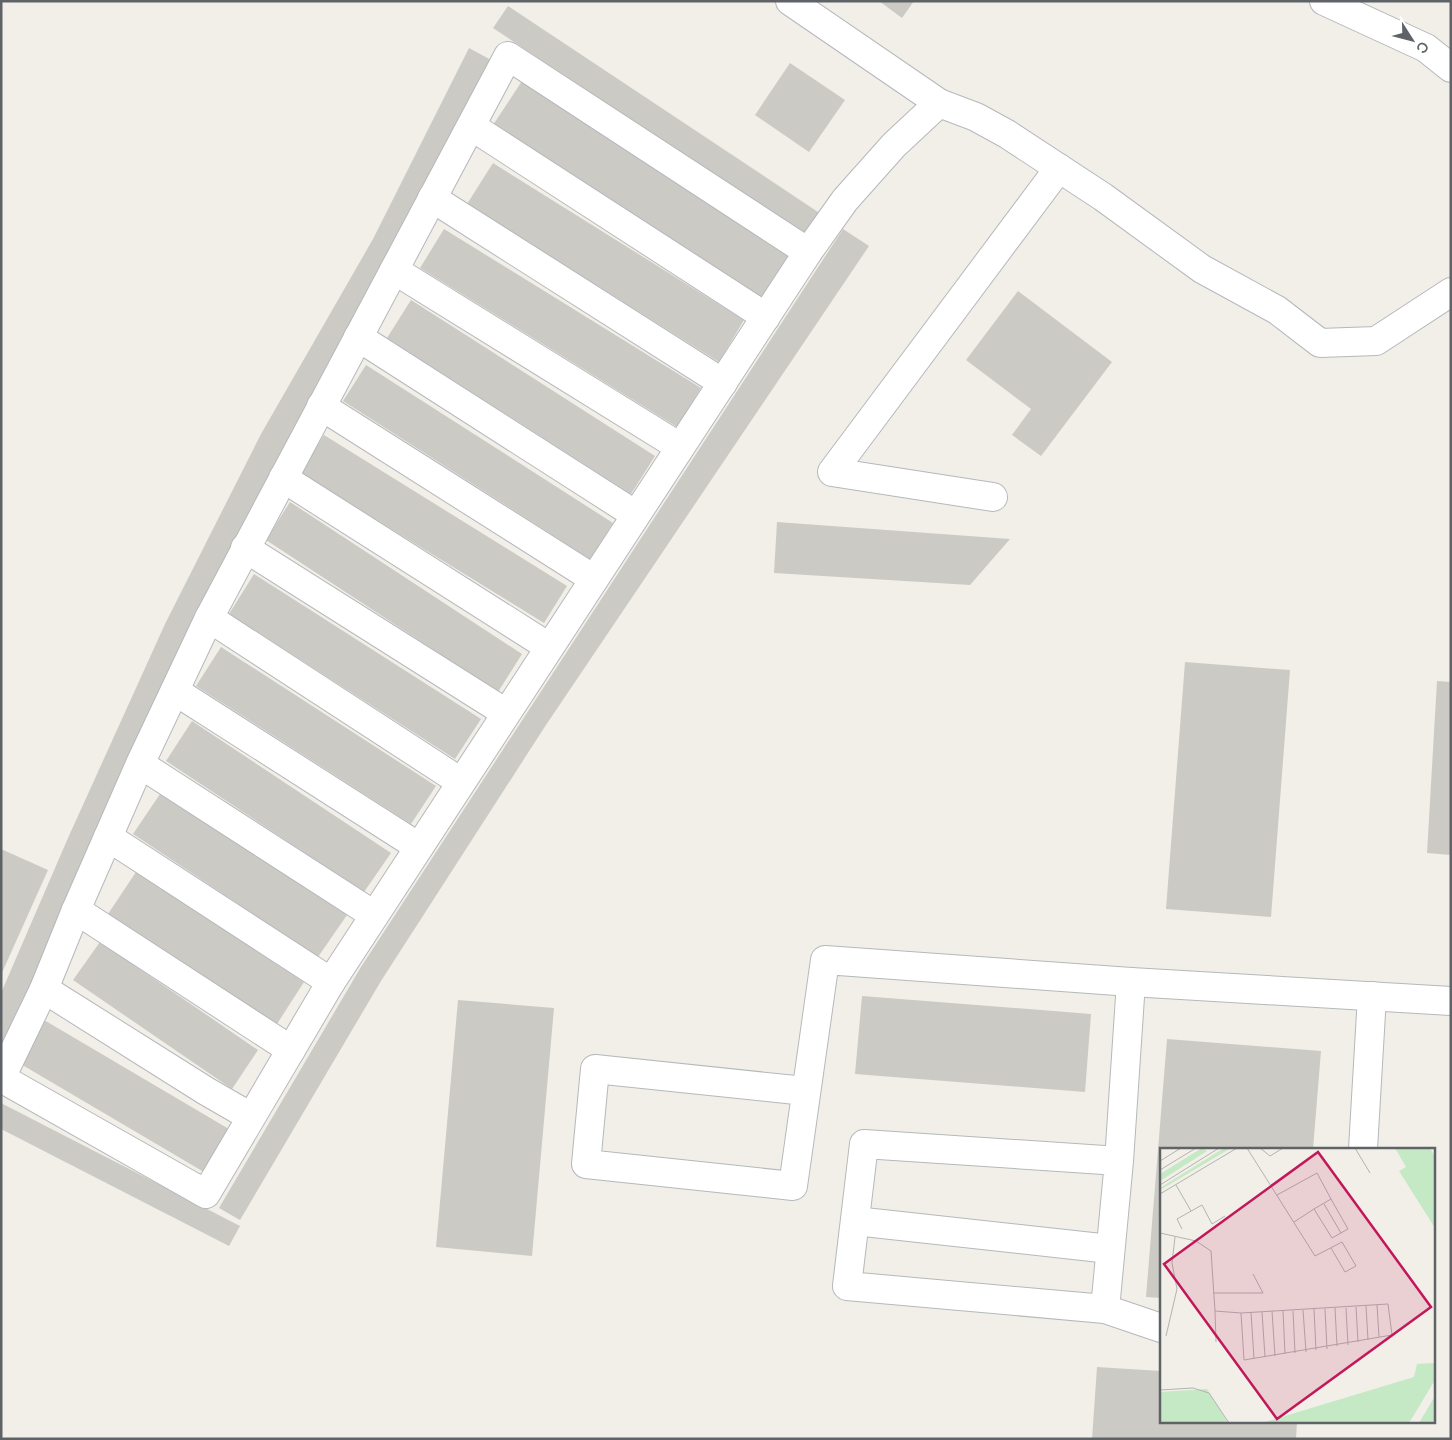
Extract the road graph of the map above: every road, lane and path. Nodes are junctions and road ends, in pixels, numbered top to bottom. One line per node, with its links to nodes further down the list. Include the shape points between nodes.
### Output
1 (790, 1): 4 (lane)
2 (1324, 1): 3 (lane, via 1426,48)
3 (1451, 68)
4 (939, 104): 6 (lane, via 976,117); 8 (lane, via 894,145 845,200)
5 (471, 126): 7 (lane); 8 (lane, via 508,56); 11 (lane)
6 (1059, 168): 10 (lane, via 1202,269 1277,310 1320,343 1376,341); 17 (lane, via 832,472)
7 (432, 198): 9 (lane); 13 (lane)
8 (808, 252): 11 (lane)
9 (394, 270): 12 (lane); 15 (lane)
10 (1451, 292)
11 (766, 317): 13 (lane)
12 (358, 337): 14 (lane); 18 (lane)
13 (723, 383): 15 (lane)
14 (321, 406): 16 (lane); 20 (lane)
15 (680, 447): 18 (lane)
16 (283, 478): 19 (lane); 22 (lane)
17 (993, 497)
18 (636, 514): 20 (lane)
19 (245, 548): 21 (lane); 24 (lane)
20 (594, 579): 22 (lane)
21 (209, 618): 23 (lane); 26 (lane)
22 (550, 647): 24 (lane)
23 (175, 691): 25 (lane); 28 (lane)
24 (506, 713): 26 (lane)
25 (140, 764): 27 (lane); 30 (lane)
26 (461, 782): 28 (lane)
27 (108, 837): 29 (lane); 31 (lane)
28 (419, 847): 30 (lane)
29 (76, 910): 33 (lane); 36 (lane)
30 (374, 915): 31 (lane)
31 (330, 982): 36 (lane)
32 (1130, 982): 34 (lane); 38 (lane, via 825,960); 41 (lane)
33 (44, 989): 37 (lane); 39 (lane)
34 (1372, 996): 35 (lane); 40 (lane)
35 (1451, 1000)
36 (291, 1050): 39 (lane)
37 (1, 1078): 39 (lane, via 206,1194)
38 (805, 1092): 38 (lane, via 792,1186 586,1164 595,1069)
39 (251, 1117)
40 (1363, 1148)
41 (1119, 1161): 42 (lane, via 864,1144); 43 (lane)
42 (854, 1221): 43 (lane); 44 (lane, via 847,1286)
43 (1110, 1249): 44 (lane)
44 (1105, 1310): 45 (lane)
45 (1160, 1328)

